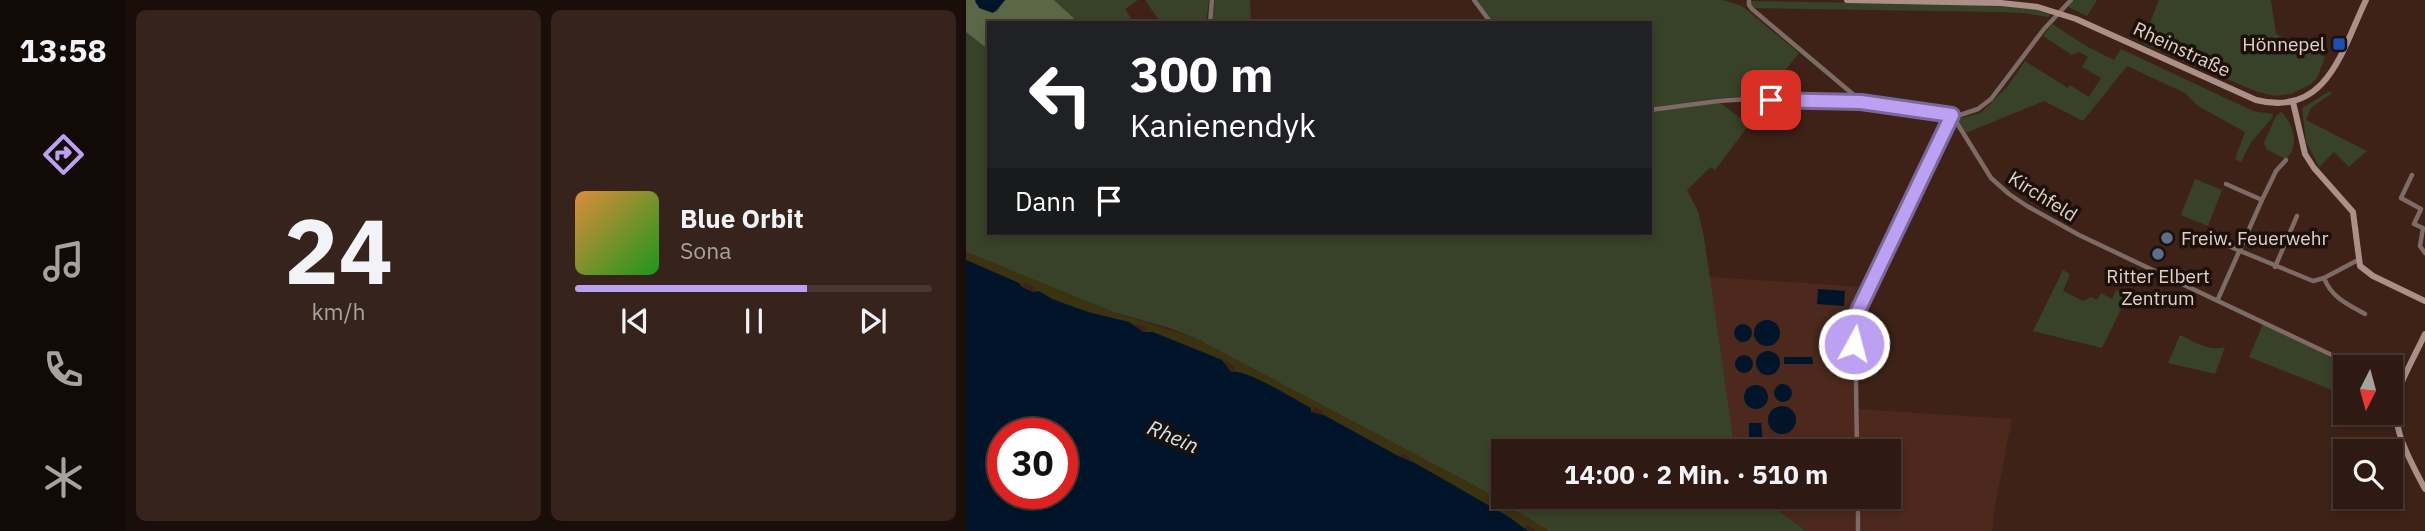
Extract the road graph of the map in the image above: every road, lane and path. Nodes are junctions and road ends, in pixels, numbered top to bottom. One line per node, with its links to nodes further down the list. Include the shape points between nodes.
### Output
1 (1212, 0): 8 (street)
2 (1474, 0): 9 (street)
3 (1749, 0): 10 (street, via 1752,9)
4 (1847, 0): 7 (main road, Rheinstraße, via 2001,3)
5 (2071, 0): 7 (street)
6 (2366, 0): 11 (main road, via 2325,82)
7 (2059, 12): 11 (main road, Rheinstraße, via 2256,100); 13 (street, via 1992,99 1978,109)
8 (1210, 21)
9 (1490, 21)
10 (1861, 102): 12 (street, via 1731,100); 13 (street)
11 (2292, 102): 24 (main road, via 2305,154 2353,212)
12 (1652, 110)
13 (1952, 115): 27 (street, Kirchfeld, via 1986,171 2009,194 2079,235); 34 (street, via 1855,317)
14 (2286, 160): 17 (street)
15 (2412, 175): 18 (street, via 2401,198)
16 (2226, 184): 17 (street)
17 (2262, 200): 22 (street)
18 (2423, 210): 20 (street, via 2414,224)
19 (2297, 216): 25 (street)
20 (2424, 227): 23 (street, via 2420,246)
21 (2209, 238): 22 (street)
22 (2239, 250): 25 (street); 27 (street)
23 (2425, 253)
24 (2358, 260): 26 (street); 28 (main road, via 2365,272)
25 (2275, 267): 26 (street, via 2313,281)
26 (2324, 278): 29 (street, via 2336,298)
27 (2218, 299): 31 (street, Kirchfeld)
28 (2425, 301)
29 (2365, 314)
30 (2425, 337): 32 (main road)
31 (2333, 355)
32 (2403, 381)
33 (2397, 425): 35 (main road)
34 (1857, 439)
35 (2425, 489)
36 (1858, 509): 37 (street)
37 (1858, 531)

